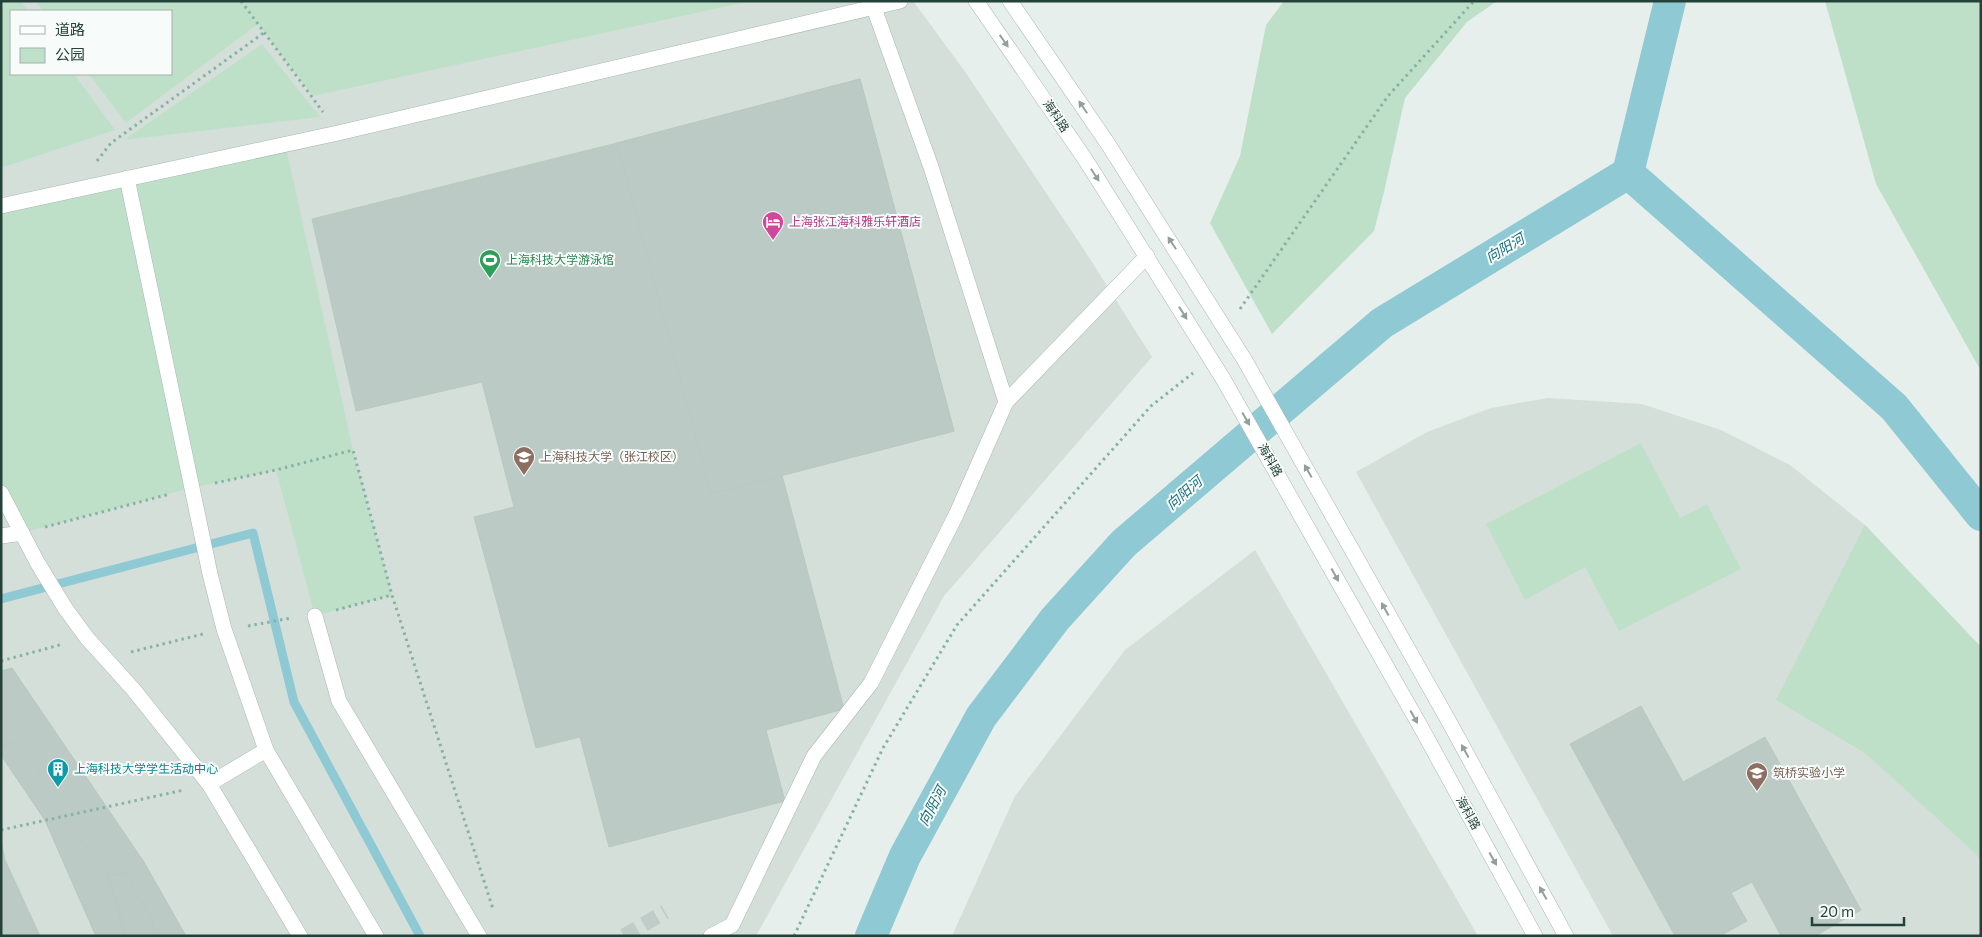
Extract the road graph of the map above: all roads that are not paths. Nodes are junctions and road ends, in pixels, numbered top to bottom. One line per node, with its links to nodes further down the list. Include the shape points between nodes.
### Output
1 (900, 1): 4 (street)
2 (976, 1): 7 (street, 海科路, one-way to 7, via 1085,159)
3 (1010, 1): 20 (street, one-way to 3, via 1244,359 1113,152)
4 (874, 8): 5 (street, via 338,133); 8 (street, via 931,167)
5 (127, 178): 6 (street); 13 (street, via 210,574 224,629)
6 (1, 206)
7 (1147, 256): 8 (street); 19 (street, 海科路, one-way to 19, via 1212,359 1311,532)
8 (1006, 402): 18 (street, via 956,515 871,683 814,756 732,925)
9 (1, 493): 10 (street)
10 (22, 533): 11 (street); 14 (street, via 65,608 87,638)
11 (1, 536)
12 (315, 616): 17 (street, via 339,701)
13 (266, 750): 14 (street); 16 (street)
14 (209, 784): 15 (street)
15 (300, 936)
16 (376, 936)
17 (479, 936)
18 (711, 936)
19 (1535, 936)
20 (1566, 936)

